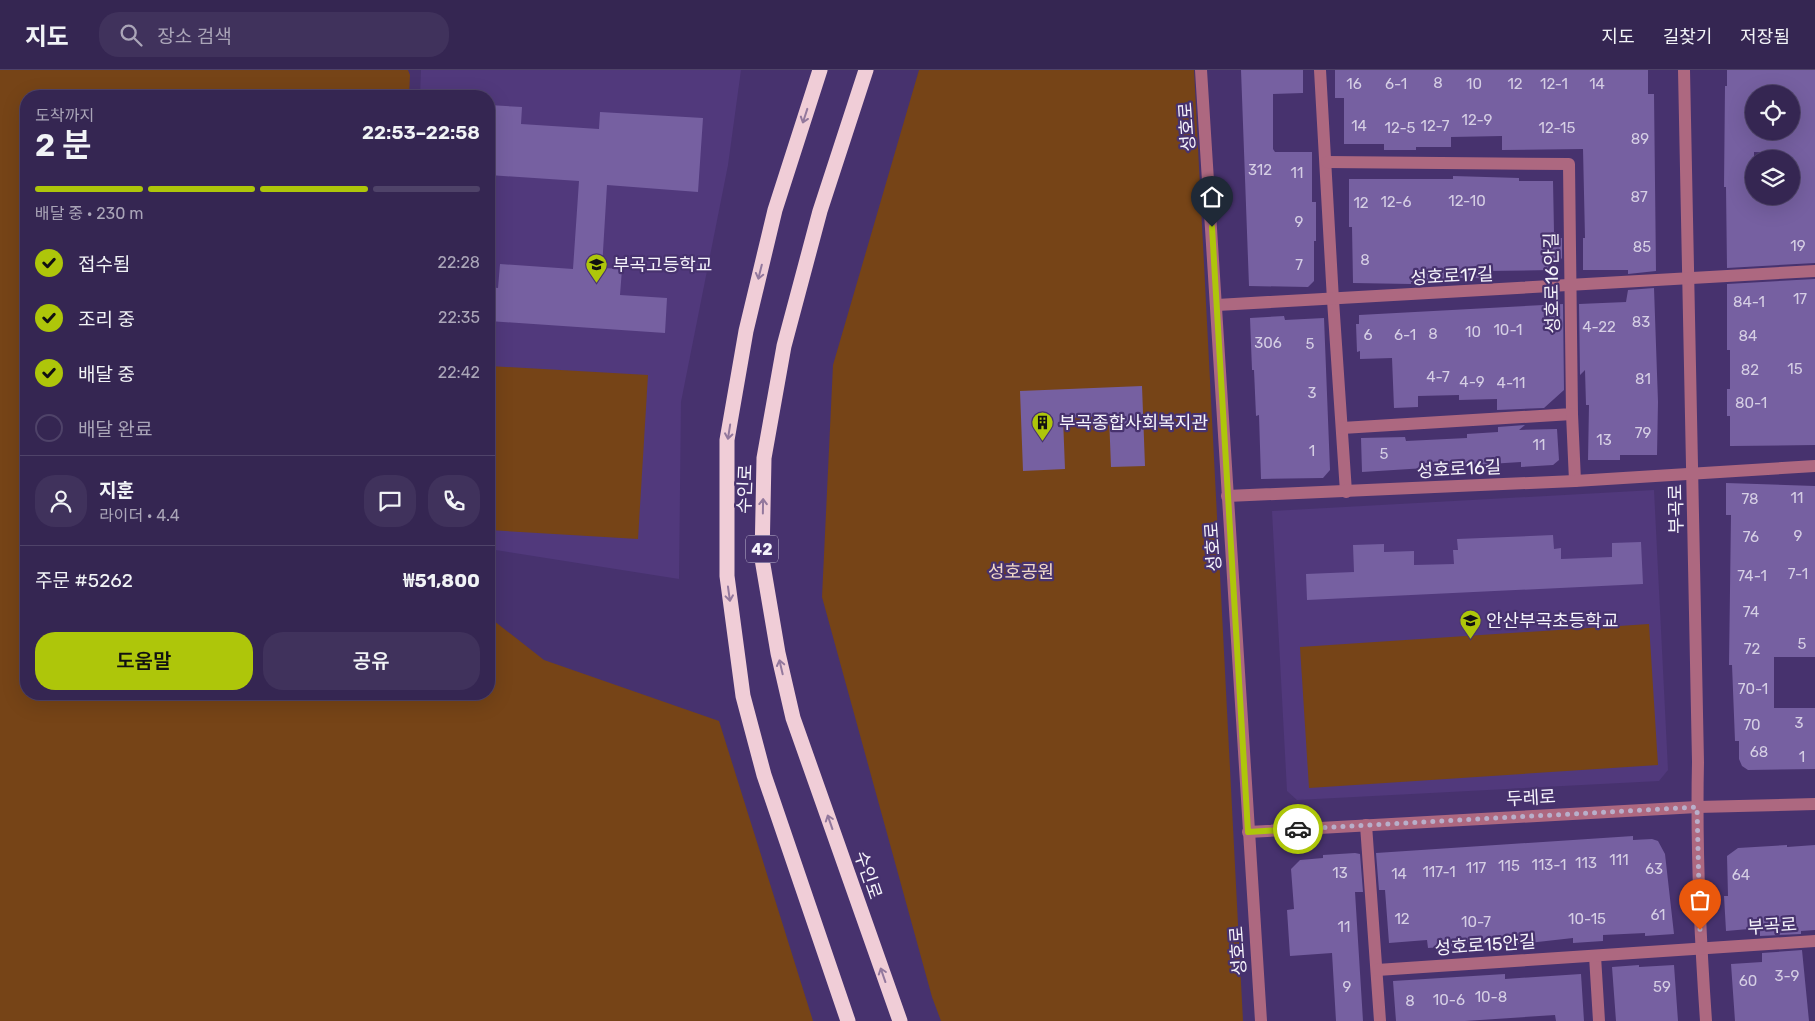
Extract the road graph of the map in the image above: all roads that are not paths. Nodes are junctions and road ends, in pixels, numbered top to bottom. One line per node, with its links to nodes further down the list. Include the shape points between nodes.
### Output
1 (815, 70): 8 (highway)
2 (820, 70): 8 (highway, 수인로 / 42)
3 (866, 70): 9 (highway, 수인로 / 42)
4 (879, 70): 9 (highway)
5 (1201, 70): 15 (street, 성호로)
6 (1320, 70): 10 (street)
7 (1684, 70): 12 (street, 부곡로)
8 (815, 87): 31 (highway, 수인로 / 42, one-way to 31, via 775,210 746,331 727,440 727,576 743,696 761,766)
9 (858, 92): 32 (highway, 수인로 / 42, one-way to 9, via 793,718 762,559 764,458 784,346 820,211)
10 (1327, 162): 13 (street, 성호로16안길, via 1569,164); 14 (street)
11 (1815, 271): 12 (street, 성호로17길)
12 (1689, 279): 13 (street, 성호로17길); 19 (street, 부곡로)
13 (1569, 287): 14 (street, 성호로17길); 16 (street, 성호로16안길)
14 (1333, 300): 15 (street, 성호로17길); 17 (street)
15 (1217, 305): 22 (street, 성호로)
16 (1572, 414): 17 (street); 20 (street, 성호로16안길)
17 (1342, 428): 21 (street)
18 (1815, 466): 19 (street, 성호로16길)
19 (1693, 473): 20 (street, 성호로16길); 24 (street, 부곡로)
20 (1575, 481): 21 (street, 성호로16길)
21 (1346, 492): 22 (street, 성호로16길)
22 (1227, 496): 26 (street, 성호로)
23 (1815, 804): 24 (street, 두레로)
24 (1697, 807): 25 (street, 두레로); 28 (street, 부곡로)
25 (1366, 825): 26 (street, 두레로); 30 (street)
26 (1248, 832): 33 (street, 성호로)
27 (1815, 945): 28 (street, 부곡로)
28 (1701, 948): 29 (street, 성호로15안길); 36 (street, 부곡로)
29 (1595, 956): 30 (street, 성호로15안길); 35 (street)
30 (1377, 970): 34 (street)
31 (848, 1021)
32 (900, 1021)
33 (1261, 1021)
34 (1380, 1021)
35 (1599, 1021)
36 (1706, 1021)

